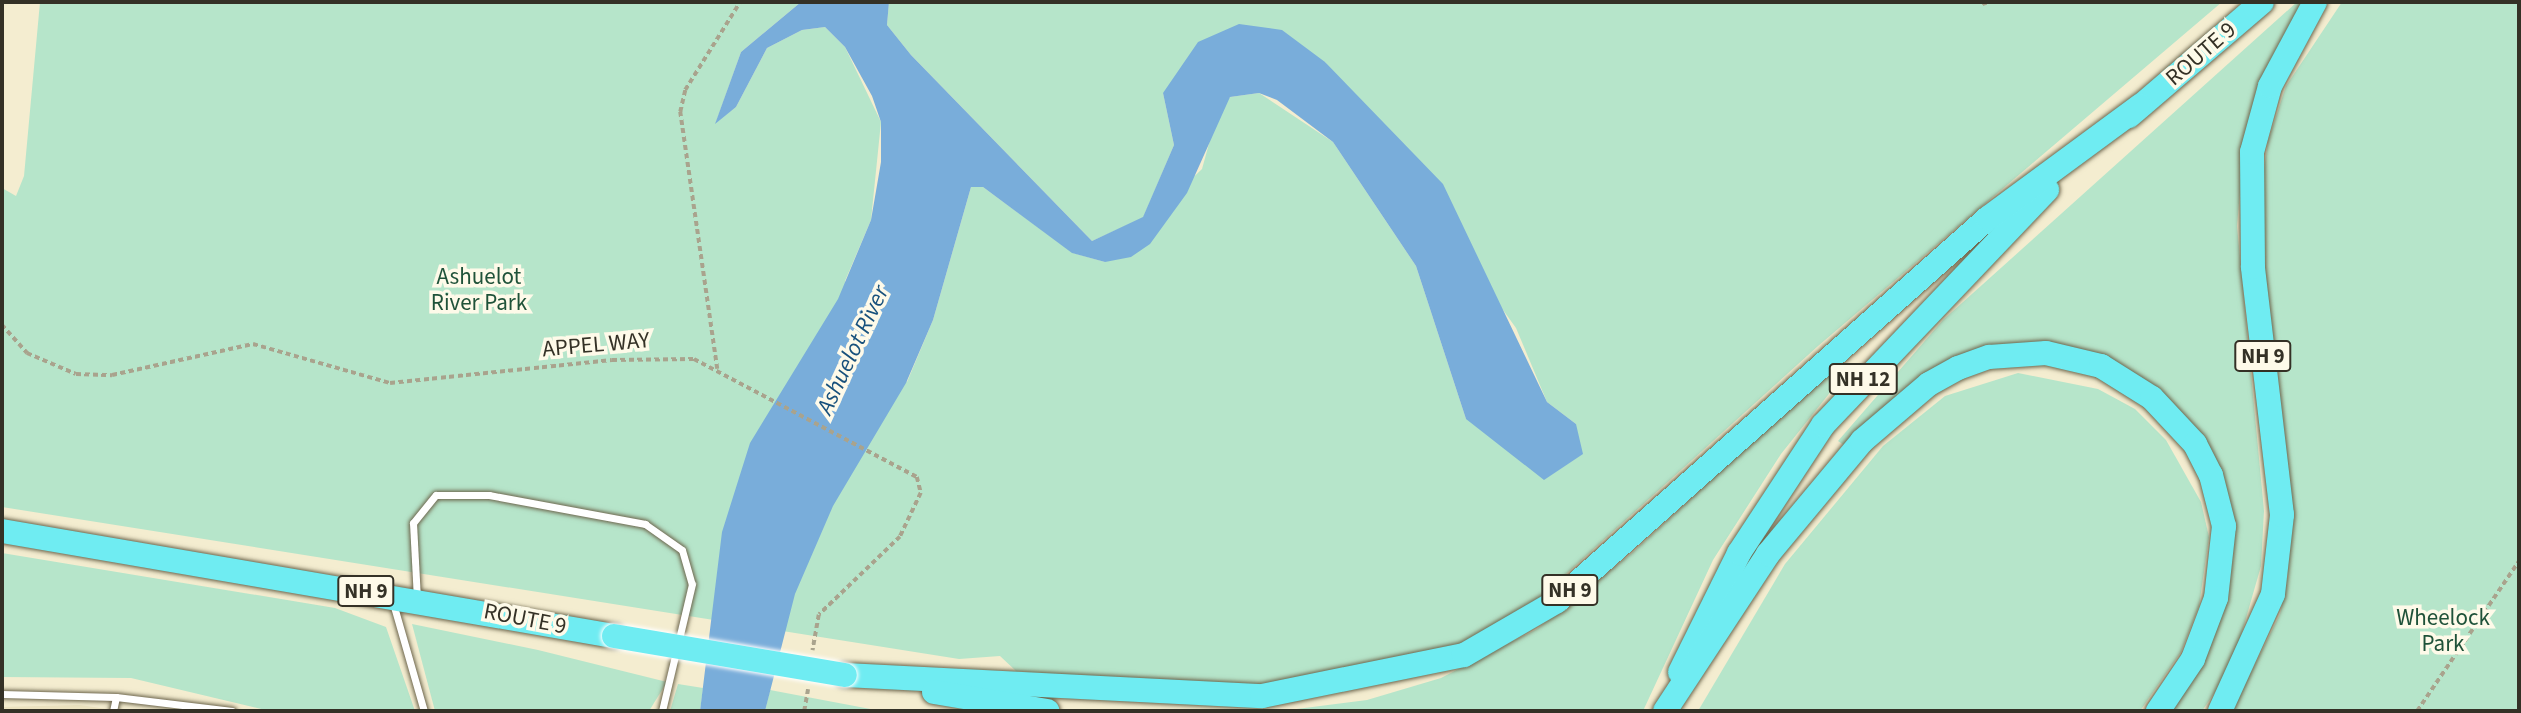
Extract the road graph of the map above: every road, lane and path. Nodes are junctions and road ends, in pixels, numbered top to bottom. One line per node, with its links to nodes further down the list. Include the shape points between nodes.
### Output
1 (740, 2): 8 (path, via 685,90 680,112)
2 (1989, 2): 5 (path)
3 (2262, 2): 6 (highway, ROUTE 9 / NH 9)
4 (2315, 2): 27 (highway, NH 9, via 2270,86 2252,152 2253,267 2282,515 2273,594)
5 (1982, 4)
6 (2140, 106): 14 (highway, NH 9, via 1988,218 1557,601 1464,655 1262,696); 25 (highway, NH 12, via 1939,296 1823,425 1739,554)
7 (2, 324): 8 (path, APPEL WAY, via 27,353 76,374 112,375 253,344 390,383 662,357 694,359)
8 (717, 370): 13 (path, APPEL WAY, via 917,477 921,493 900,537 819,615)
9 (2, 531): 11 (highway, ROUTE 9 / NH 9)
10 (2519, 561): 28 (path)
11 (391, 595): 12 (highway, ROUTE 9 / NH 9); 21 (lane)
12 (417, 600): 14 (highway, ROUTE 9 / NH 9, bridge); 22 (lane, via 413,523 436,495 489,495 645,524 682,550 692,584)
13 (813, 656)
14 (845, 675): 18 (highway, ROUTE 9 / NH 9)
15 (808, 684): 23 (path)
16 (2, 694): 17 (lane)
17 (116, 697): 19 (lane); 20 (lane)
18 (1022, 709): 24 (highway, ROUTE 9 / NH 9)
19 (113, 711)
20 (232, 711)
21 (424, 711)
22 (662, 711)
23 (804, 711)
24 (1047, 711)
25 (1664, 711): 26 (highway, via 1768,554 1862,441 1958,368 1989,357 2046,353 2101,366 2152,398 2195,444 2211,475 2224,526 2216,598 2193,659)
26 (2158, 711)
27 (2220, 711)
28 (2417, 711)

